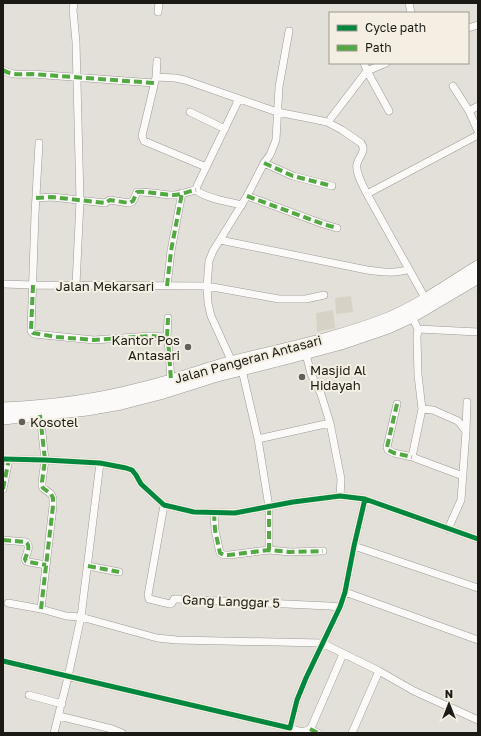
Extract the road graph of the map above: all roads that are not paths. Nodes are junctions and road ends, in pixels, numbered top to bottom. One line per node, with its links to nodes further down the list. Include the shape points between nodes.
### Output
1 (74, 3): 10 (street)
2 (159, 3): 3 (street)
3 (158, 12)
4 (289, 31): 18 (street)
5 (157, 61): 11 (street)
6 (364, 64): 9 (street)
7 (383, 64): 9 (street)
8 (3, 70): 10 (street, via 14,75)
9 (367, 70): 15 (street); 19 (street)
10 (77, 77): 11 (street); 32 (street)
11 (155, 80): 13 (street, via 185,80); 25 (street, via 142,136 144,141)
12 (454, 86): 16 (street)
13 (239, 100): 18 (street); 20 (street)
14 (478, 106): 16 (street)
15 (389, 110)
16 (469, 111): 21 (street)
17 (190, 112): 20 (street)
18 (277, 112): 24 (street, via 276,140); 29 (street, via 327,122 362,143 363,151 357,169)
19 (331, 118)
20 (225, 129): 25 (street)
21 (478, 131)
22 (478, 135): 29 (street)
23 (39, 143): 31 (street)
24 (264, 163): 26 (street, via 293,176); 30 (street)
25 (206, 167): 27 (street)
26 (332, 186)
27 (196, 190): 28 (street); 33 (street, via 206,196)
28 (182, 194): 32 (street, via 176,196 137,192 129,204 110,200 105,203); 42 (street)
29 (367, 194): 37 (street)
30 (247, 196): 33 (street); 34 (street)
31 (36, 198): 32 (street, via 52,197); 40 (street)
32 (80, 201): 41 (street)
33 (242, 205): 35 (street)
34 (336, 228)
35 (220, 240): 37 (street, via 362,270 401,272); 43 (street, via 209,261)
36 (478, 266): 45 (main road, Jalan Pangeran Antasari)
37 (409, 269): 45 (street)
38 (478, 278): 46 (main road, Jalan Pangeran Antasari)
39 (3, 284): 40 (street, Jalan Mekarsari)
40 (33, 285): 41 (street, Jalan Mekarsari); 50 (street, via 31,330 34,334 94,340 150,336)
41 (76, 285): 42 (street, Jalan Mekarsari)
42 (167, 286): 43 (street, Jalan Mekarsari)
43 (207, 286): 44 (street, Jalan Mekarsari, via 279,298); 52 (street, via 211,316)
44 (324, 295)
45 (425, 298): 52 (main road, Jalan Pangeran Antasari, via 392,316 357,328 303,345)
46 (412, 317): 48 (street); 51 (main road, Jalan Pangeran Antasari, via 388,328)
47 (168, 318): 50 (street)
48 (418, 329): 49 (street); 58 (street, via 418,375)
49 (478, 332)
50 (167, 338): 54 (street)
51 (306, 354): 53 (main road, Jalan Pangeran Antasari); 61 (street)
52 (232, 362): 54 (main road, Jalan Pangeran Antasari)
53 (242, 370): 59 (main road, Jalan Pangeran Antasari, via 121,404); 63 (street)
54 (171, 380): 57 (main road, Jalan Pangeran Antasari, via 86,400)
55 (467, 402): 62 (street)
56 (397, 404): 64 (street, via 387,447 394,453)
57 (3, 408)
58 (422, 409): 62 (street, via 433,410 458,421); 64 (street)
59 (40, 415): 60 (main road, Jalan Pangeran Antasari); 66 (street)
60 (3, 419)
61 (330, 424): 63 (street); 70 (street, via 341,479)
62 (466, 431): 68 (street)
63 (258, 439): 73 (street)
64 (412, 457): 68 (street)
65 (6, 459): 66 (street); 69 (street)
66 (45, 460): 67 (street); 81 (street, via 42,486 53,498)
67 (100, 463): 72 (street, via 132,470 141,484); 82 (street)
68 (463, 476): 75 (street, via 461,500)
69 (3, 489)
70 (340, 496): 71 (street); 73 (street)
71 (365, 499): 75 (street); 78 (street)
72 (164, 505): 74 (street, via 194,512); 87 (street, Gang Langgar 5, via 149,599 170,604 176,599)
73 (269, 507): 74 (street, via 235,513); 79 (street)
74 (214, 513): 79 (street, via 220,553 230,555)
75 (448, 529): 76 (street)
76 (478, 539)
77 (3, 540): 81 (street, via 26,542 26,561)
78 (354, 546): 84 (street); 85 (street)
79 (269, 550): 80 (street)
80 (323, 551)
81 (46, 565): 88 (street)
82 (88, 566): 83 (street); 89 (street)
83 (119, 572)
84 (478, 588)
85 (345, 592): 87 (street); 90 (street)
86 (8, 603): 88 (street)
87 (340, 607): 91 (street)
88 (41, 609): 89 (street)
89 (81, 617): 91 (street, via 157,638); 95 (street)
90 (478, 640)
91 (322, 643): 92 (street); 100 (street, via 297,700)
92 (343, 654): 94 (street); 101 (street)
93 (3, 661): 95 (street)
94 (379, 671): 99 (street, via 414,691); 105 (street)
95 (68, 677): 97 (street); 100 (street)
96 (30, 695): 97 (street)
97 (62, 704): 98 (street)
98 (59, 716): 102 (street); 103 (street)
99 (478, 720)
100 (290, 728): 101 (street, via 305,732)
101 (310, 729): 104 (street)
102 (54, 733)
103 (122, 733)
104 (318, 733)
105 (352, 733)

